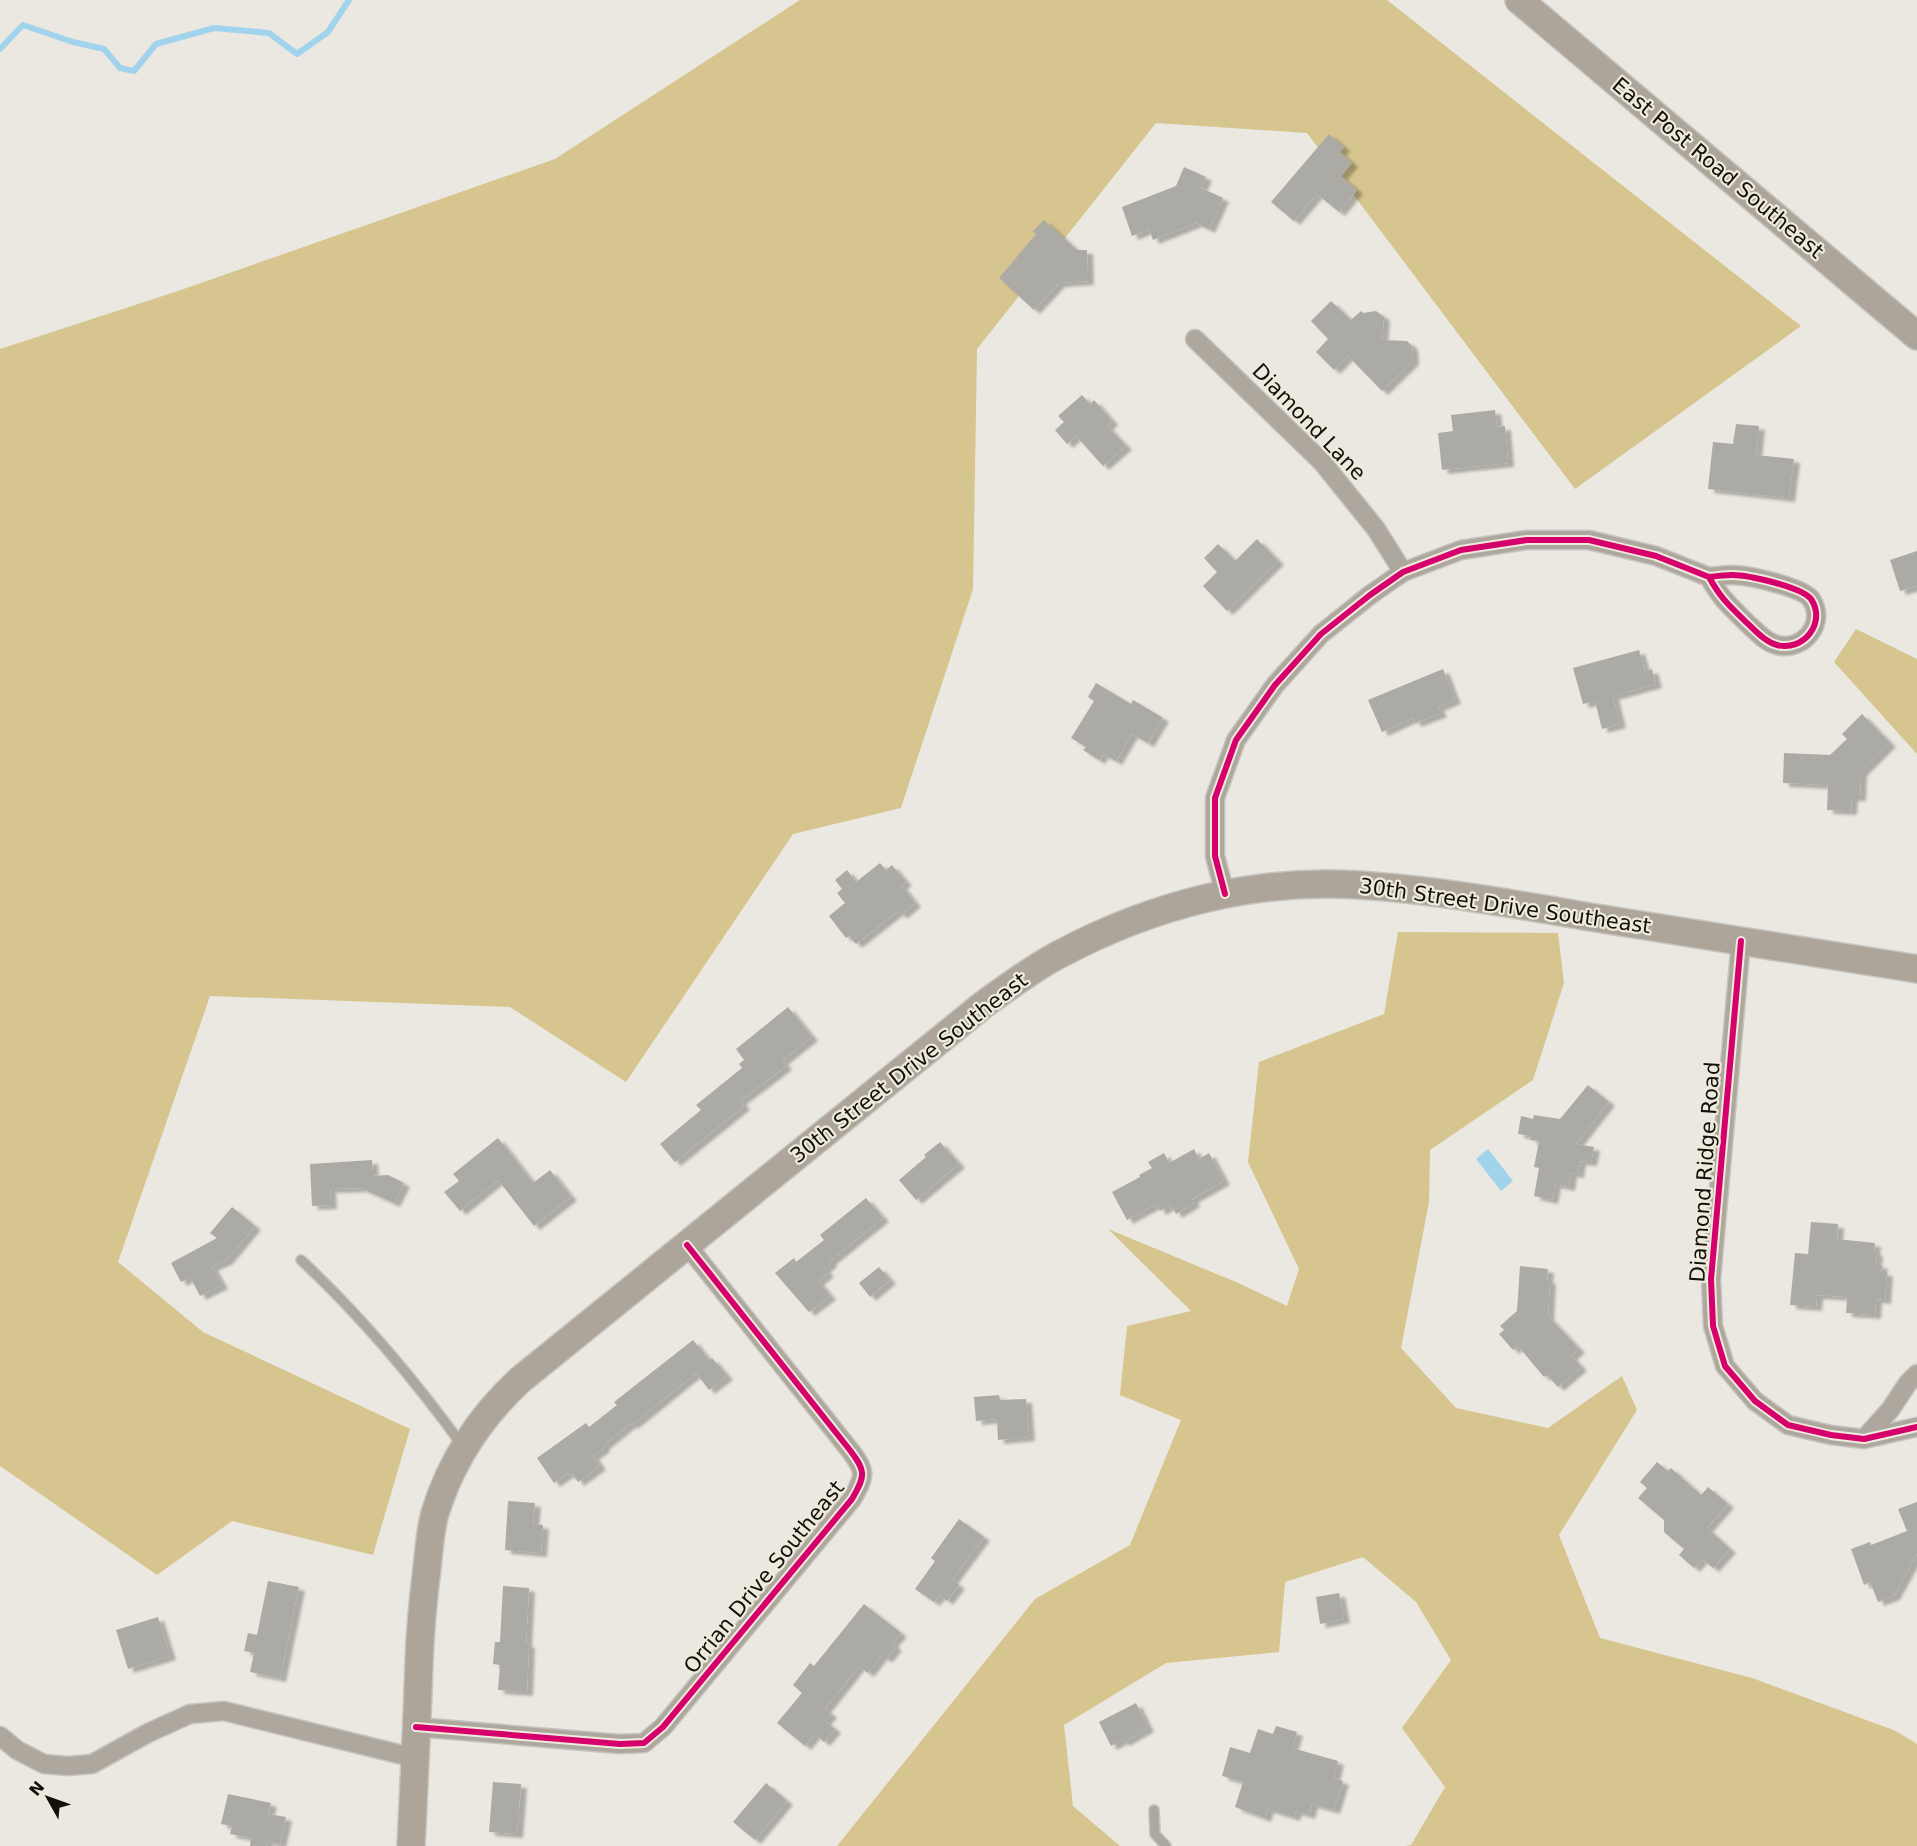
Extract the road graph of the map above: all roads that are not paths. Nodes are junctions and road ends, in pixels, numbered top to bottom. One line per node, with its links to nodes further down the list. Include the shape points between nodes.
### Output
1 (1519, 0): 2 (main road, East Post Road Southeast)
2 (1917, 336)
3 (1195, 339): 4 (street, Diamond Lane, via 1322,462 1376,529)
4 (1403, 572): 5 (street, via 1461,550 1527,540 1589,540 1656,555); 6 (street, via 1321,634 1275,685 1236,740 1215,798 1215,856)
5 (1709, 577): 5 (street, via 1720,597 1762,637 1776,645 1790,646 1810,634 1815,611 1801,591 1733,575)
6 (1225, 894): 7 (main road, 30th Street Drive Southeast, via 1309,885 1402,888); 9 (main road, 30th Street Drive Southeast, via 1116,927 1023,976)
7 (1741, 941): 8 (main road, 30th Street Drive Southeast); 13 (street, Diamond Ridge Road, via 1711,1279 1713,1326 1725,1366 1755,1401 1788,1425)
8 (1917, 969)
9 (687, 1245): 14 (main road, 30th Street Drive Southeast, via 520,1380 495,1404); 15 (street, Orrian Drive Southeast, via 861,1465 862,1480 852,1499 663,1727 644,1743)
10 (301, 1260): 14 (lane, via 338,1294 393,1357)
11 (1917, 1374): 13 (street)
12 (1917, 1427): 13 (street, Diamond Ridge Road)
13 (1864, 1438)
14 (464, 1447): 15 (main road, 30th Street Drive Southeast, via 435,1514 430,1542 421,1618)
15 (416, 1727): 17 (main road, 30th Street Drive Southeast)
16 (0, 1736): 17 (street, via 44,1764 92,1764 190,1714 224,1711)
17 (415, 1758): 19 (main road, 30th Street Drive Southeast)
18 (1154, 1810): 20 (lane, via 1155,1834)
19 (411, 1846)
20 (1166, 1846)

